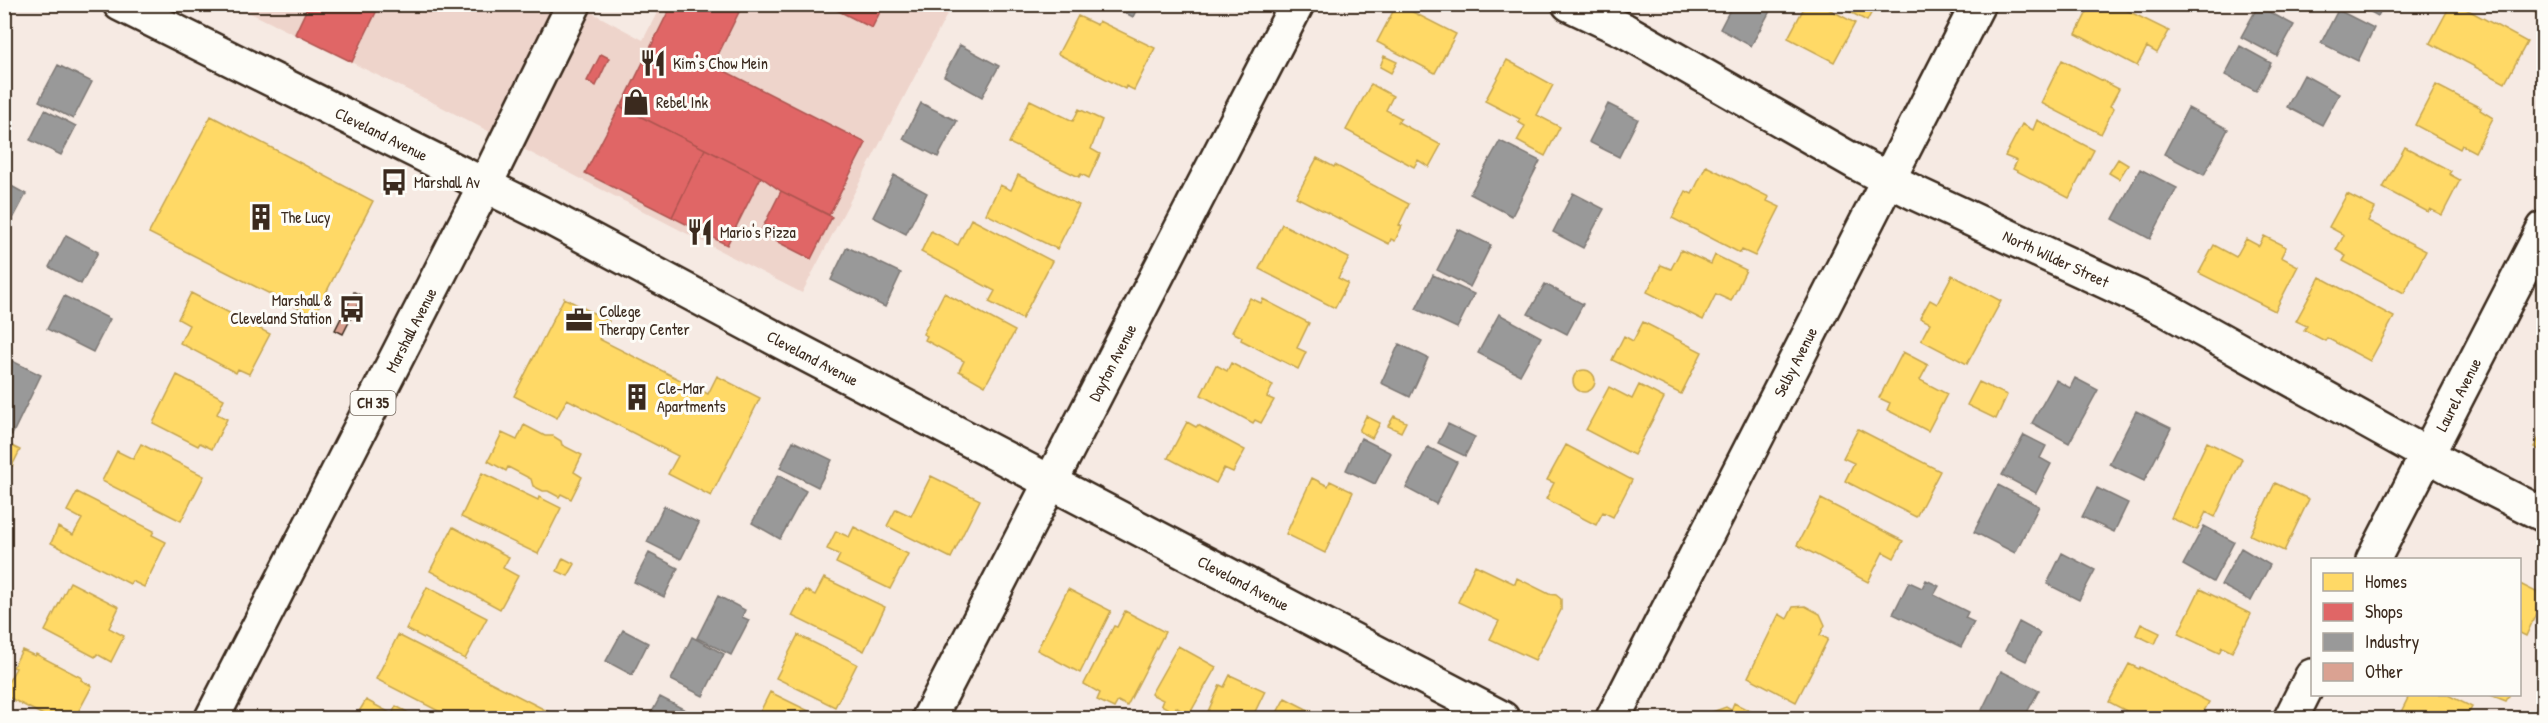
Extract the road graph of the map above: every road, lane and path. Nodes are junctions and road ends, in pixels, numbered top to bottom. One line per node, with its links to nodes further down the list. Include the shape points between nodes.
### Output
1 (120, 4): 7 (street, Cleveland Avenue)
2 (574, 4): 7 (street, Marshall Avenue / CH 35)
3 (1297, 4): 10 (street, Dayton Avenue)
4 (1569, 4): 6 (street, North Wilder Street, via 1624,30)
5 (1978, 4): 6 (street, Selby Avenue)
6 (1888, 179): 9 (street, North Wilder Street, via 2165,309); 17 (street, Selby Avenue)
7 (485, 185): 10 (street, Cleveland Avenue); 14 (street, Marshall Avenue / CH 35)
8 (2544, 228): 9 (street, Laurel Avenue)
9 (2427, 454): 11 (street, North Wilder Street); 12 (street, Laurel Avenue)
10 (1051, 481): 15 (street, Dayton Avenue); 16 (street, Cleveland Avenue, via 1319,625)
11 (2544, 515)
12 (2374, 558)
13 (2311, 680): 18 (street)
14 (213, 718)
15 (929, 718)
16 (1503, 718)
17 (1613, 718)
18 (2291, 718)

